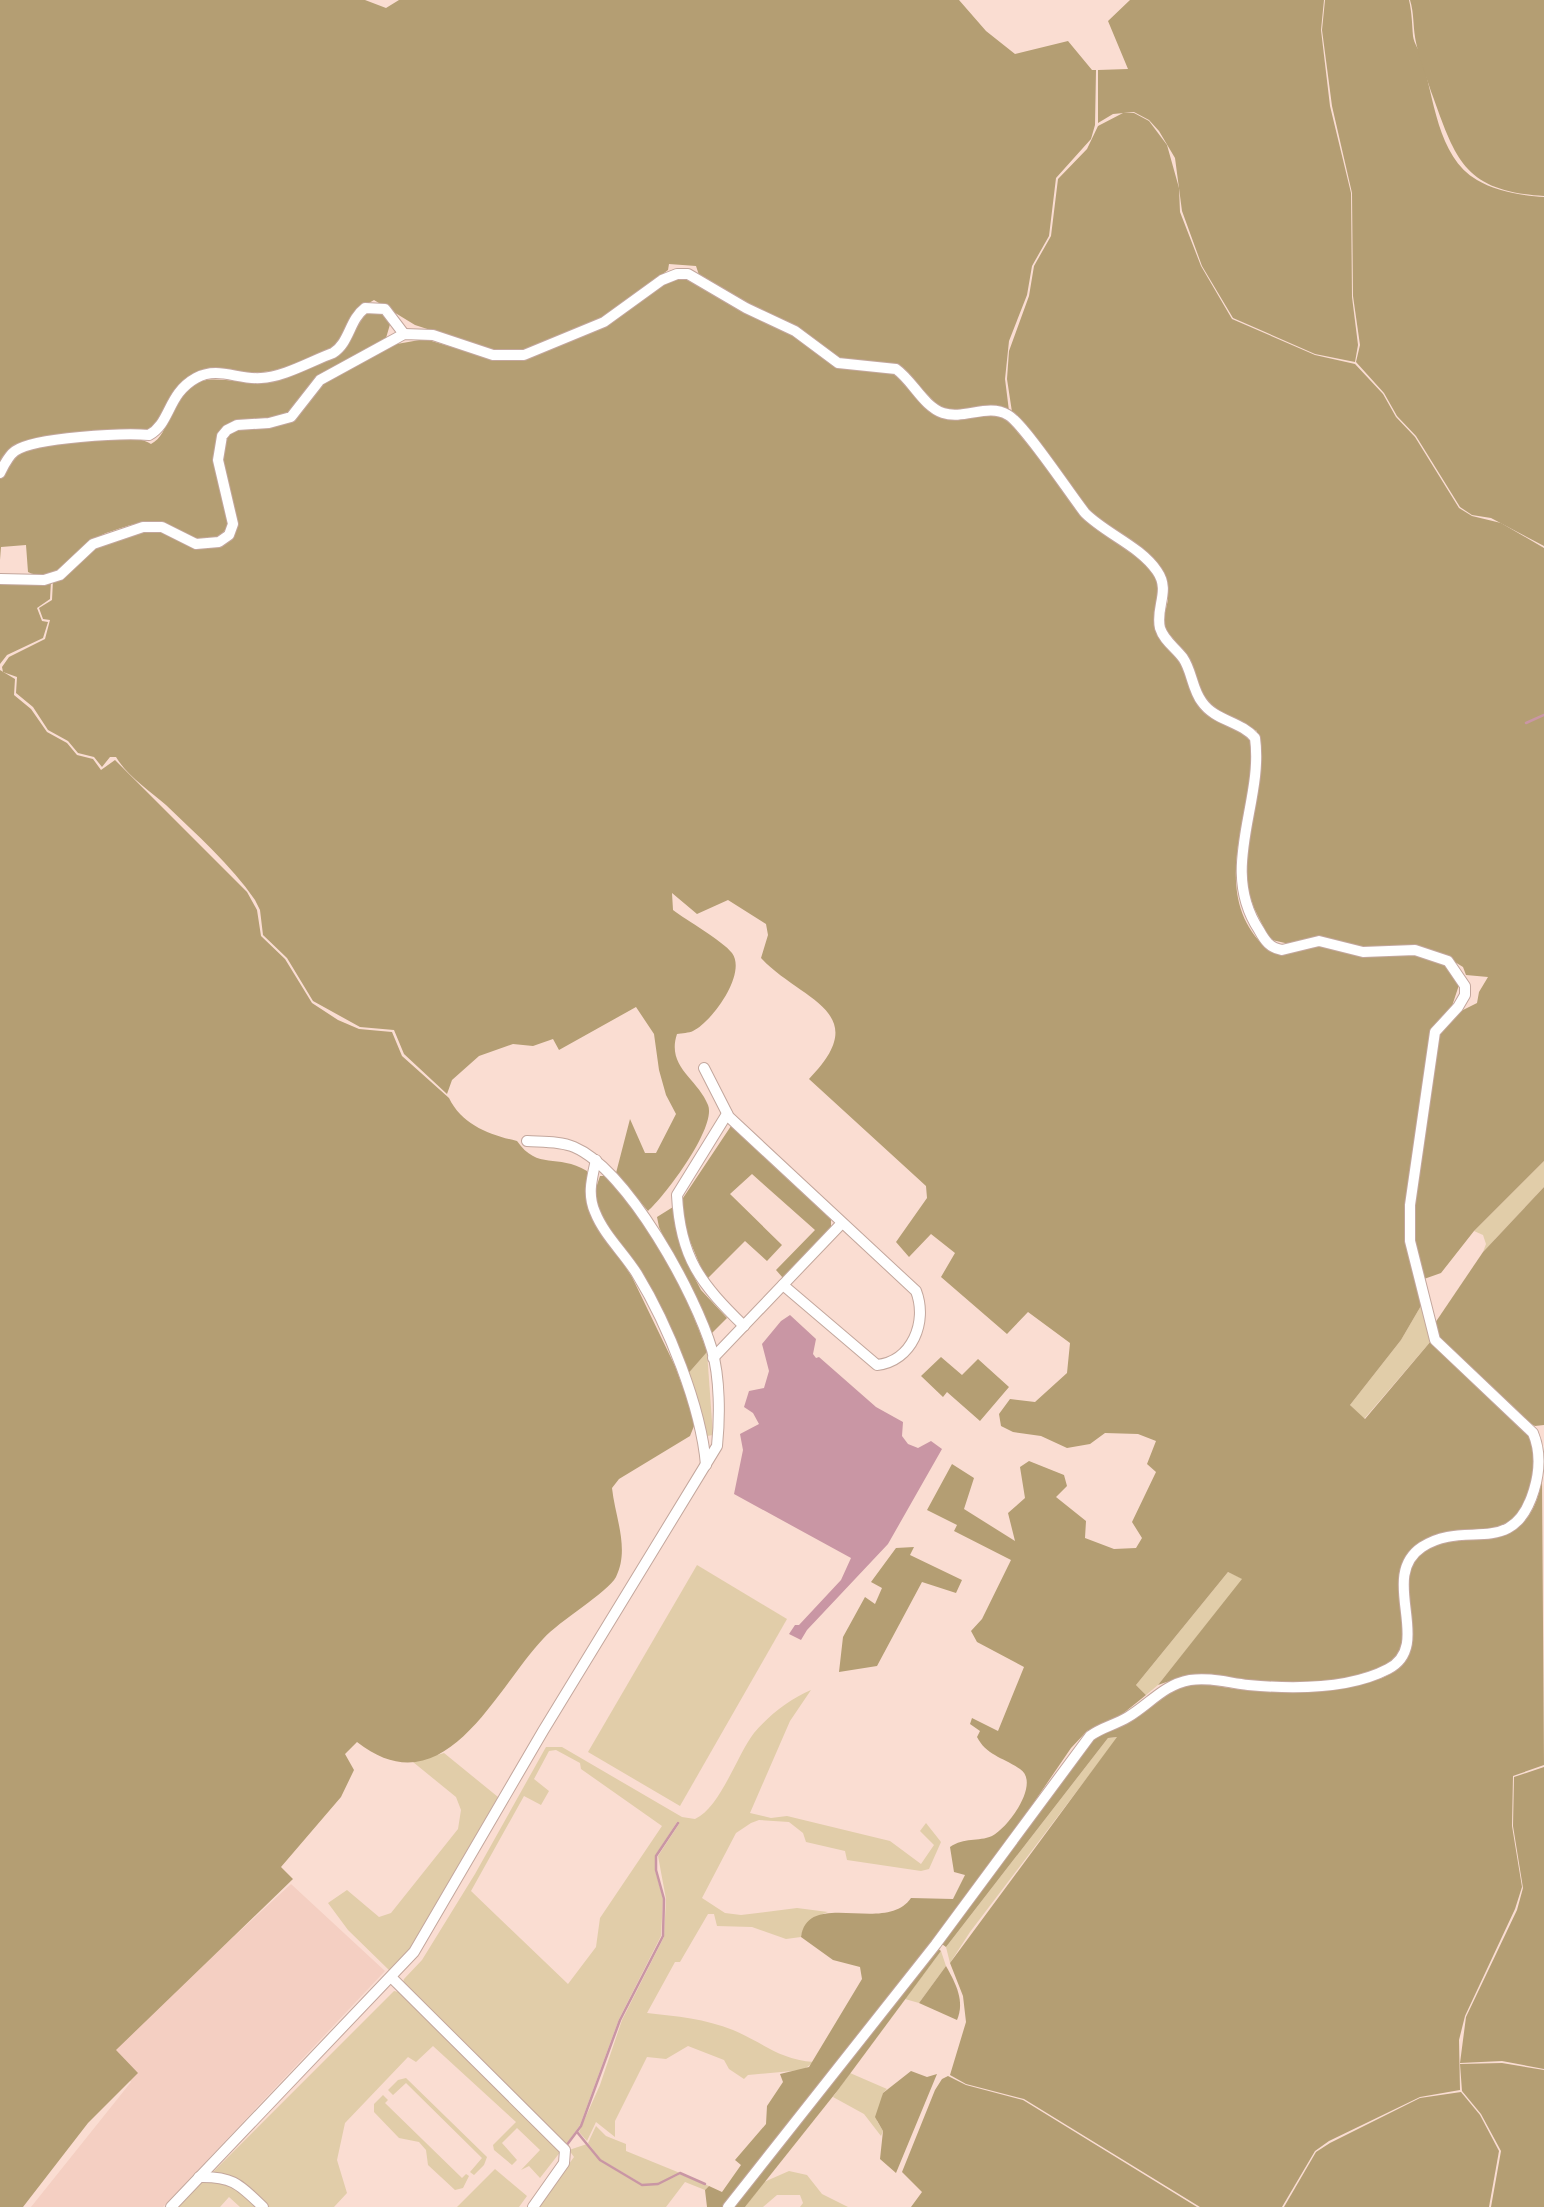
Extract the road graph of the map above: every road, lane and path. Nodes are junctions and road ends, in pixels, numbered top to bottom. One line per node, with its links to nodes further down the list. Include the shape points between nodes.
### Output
1 (404, 334): 2 (street, via 385,309 365,308 354,318 341,349 333,353 262,378 218,373 199,376 177,393 160,427 149,435 119,433 23,447); 3 (street, via 320,380 291,417 227,430 218,460 233,524 229,535 219,542 196,544 162,527 143,527 93,544 60,575 44,580); 18 (street, via 433,335 492,355 524,355 604,322 662,280 688,274 795,331 838,363 896,369 941,412 1006,414 1085,513 1158,572 1165,598 1160,626 1164,638 1182,657 1200,701 1255,738 1241,888 1267,943 1282,950 1319,941 1363,952 1430,953 1448,961 1465,986 1458,1007 1435,1032 1410,1205 1410,1241 1435,1340 1533,1433 1539,1447 1531,1500 1523,1516 1505,1531 1441,1539 1412,1556 1403,1590 1407,1652 1388,1669 1336,1684 1286,1687 1189,1680 1158,1692 1127,1717 1090,1736 936,1944)
2 (0, 473)
3 (0, 579)
4 (704, 1068): 5 (street)
5 (727, 1114): 8 (street); 10 (street, via 677,1195 678,1211 695,1270 707,1290)
6 (527, 1141): 7 (street, via 566,1145)
7 (596, 1160): 11 (street, via 649,1222 699,1319); 12 (street, via 590,1190 595,1213 639,1277 681,1368 693,1398)
8 (842, 1223): 9 (street); 9 (street, via 916,1291 918,1331 902,1354 887,1364 870,1362)
9 (783, 1284): 10 (street)
10 (744, 1326): 11 (street)
11 (713, 1358): 12 (street, via 719,1431)
12 (706, 1467): 13 (street, via 414,1952)
13 (391, 1977): 14 (street); 17 (street, via 565,2150 564,2164)
14 (199, 2177): 15 (street); 16 (street, via 216,2176 238,2183)
15 (171, 2207)
16 (263, 2207)
17 (533, 2207)
18 (728, 2207)

